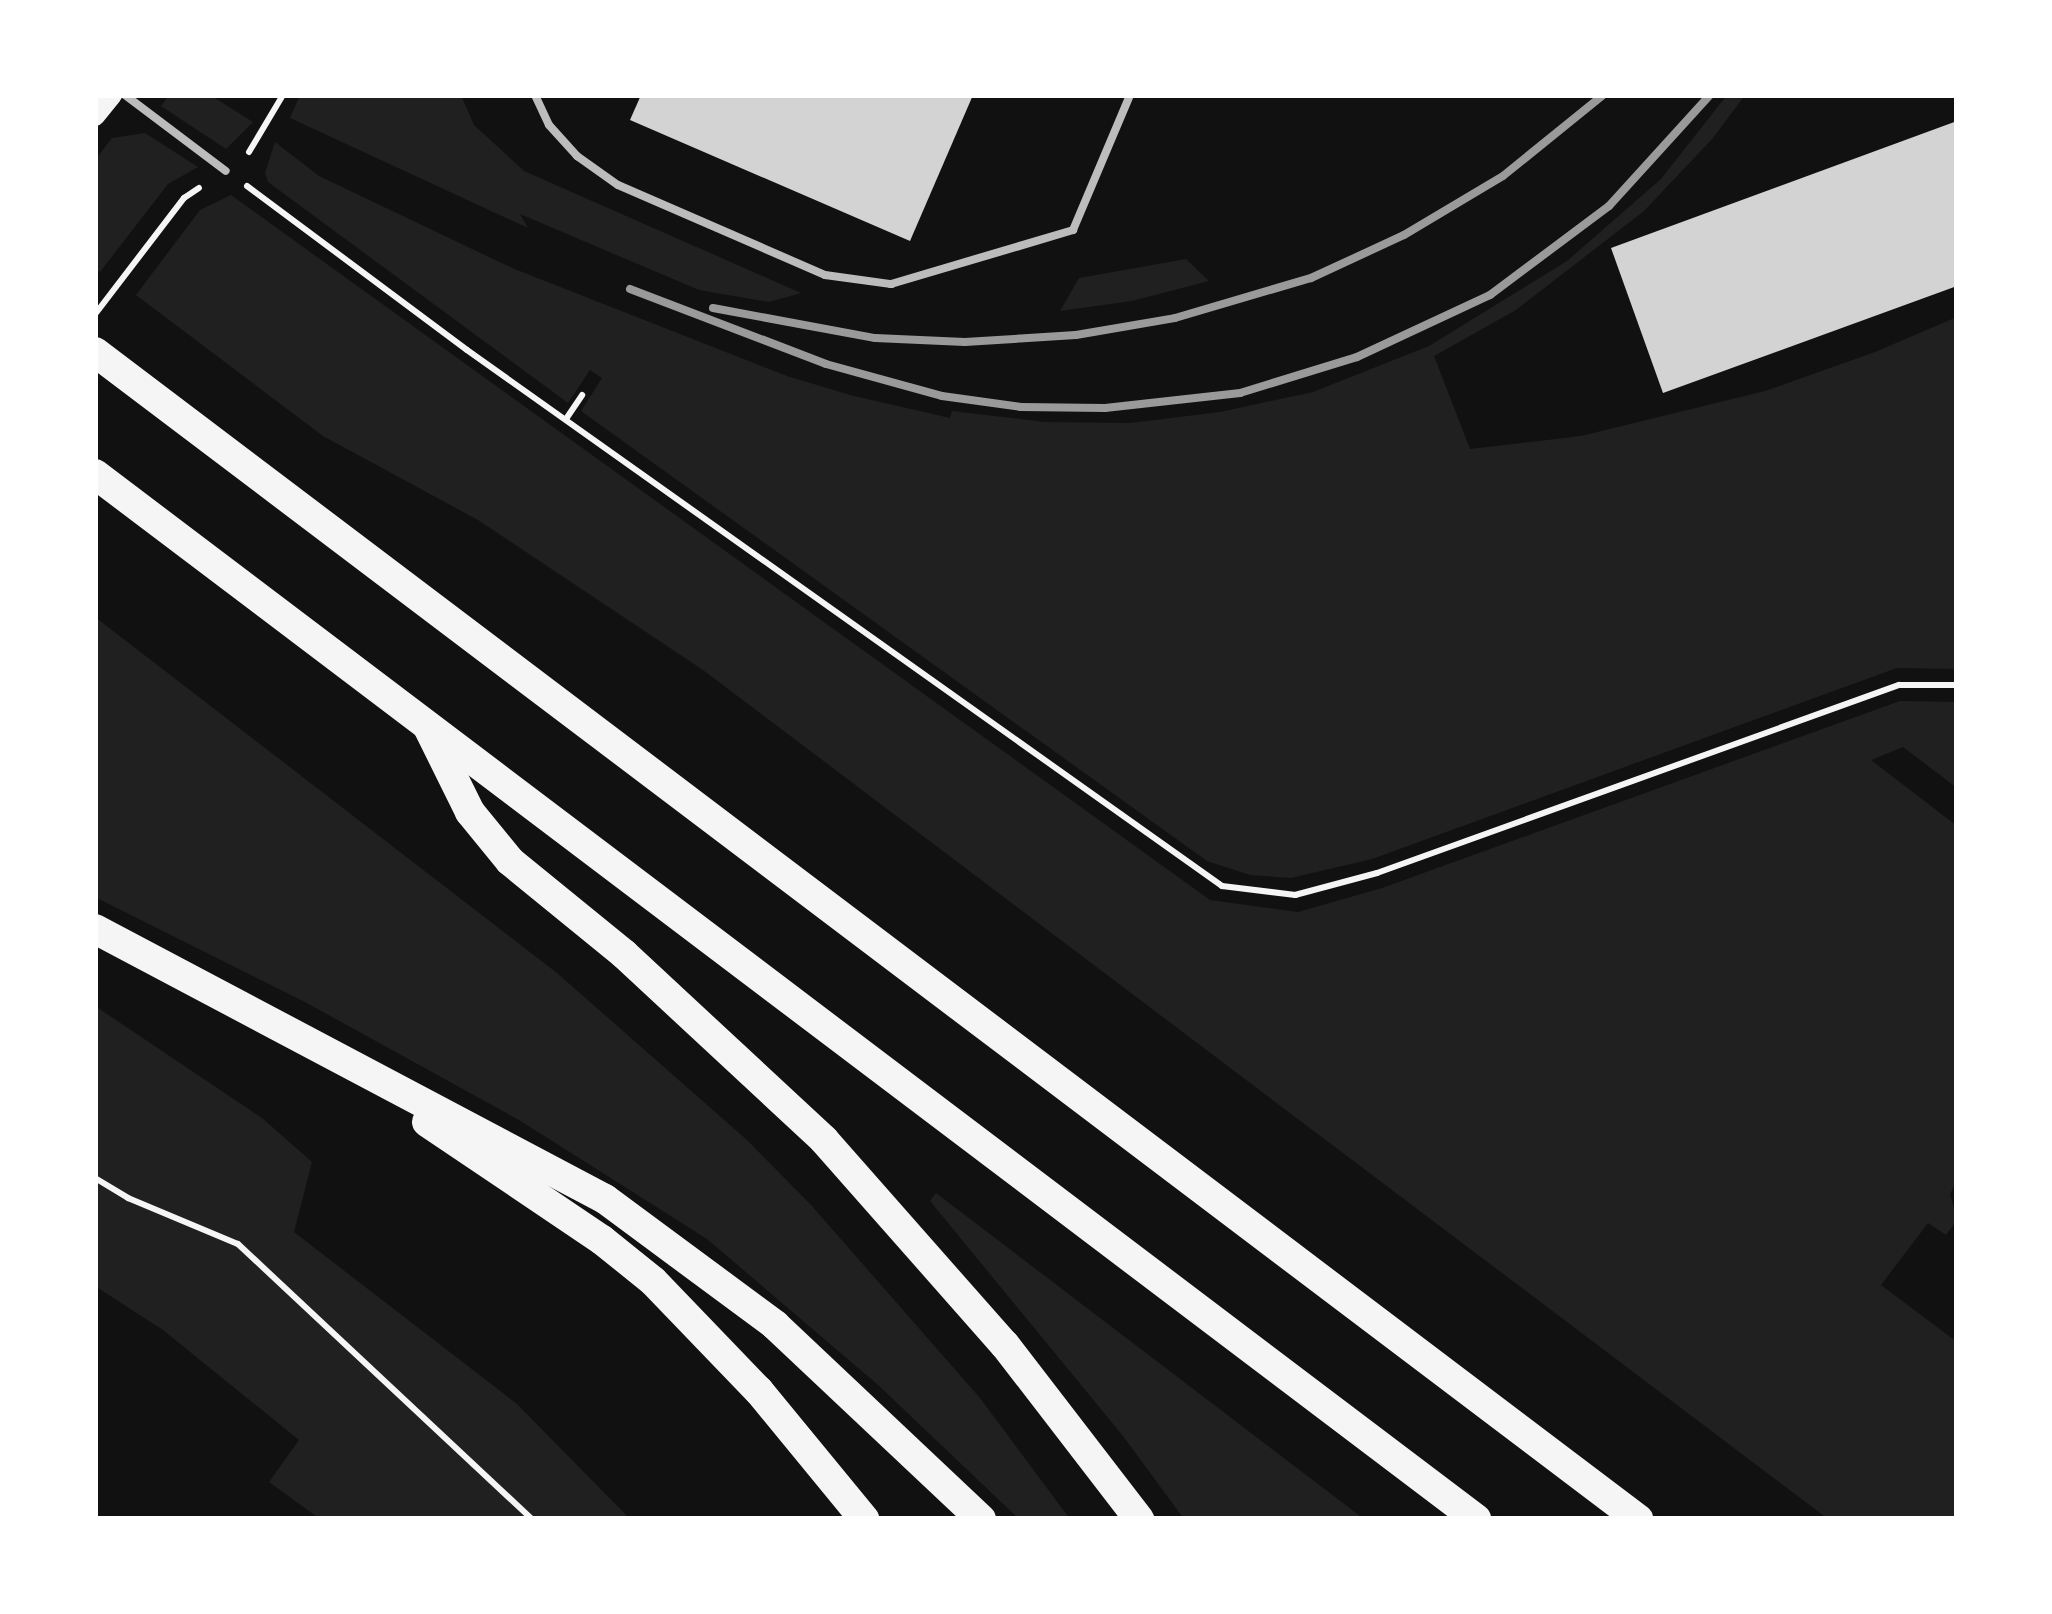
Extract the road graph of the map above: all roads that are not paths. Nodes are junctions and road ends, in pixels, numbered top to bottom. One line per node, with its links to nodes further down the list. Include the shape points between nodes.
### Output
1 (112, 95): 5 (main road)
2 (125, 95): 6 (lane)
3 (535, 95): 4 (lane, via 548,124 577,156 618,185 826,275 891,284 1073,230)
4 (1130, 95)
5 (95, 116)
6 (226, 171)
7 (95, 352): 16 (highway)
8 (95, 474): 9 (highway)
9 (426, 724): 14 (highway, via 470,812 510,860 624,954 824,1140 1005,1345); 15 (highway)
10 (95, 929): 11 (highway)
11 (327, 1051): 12 (highway, via 653,1281 759,1392); 13 (highway, via 605,1199 698,1265 816,1361)
12 (864, 1519)
13 (981, 1519)
14 (1138, 1519)
15 (1476, 1519)
16 (1638, 1519)

